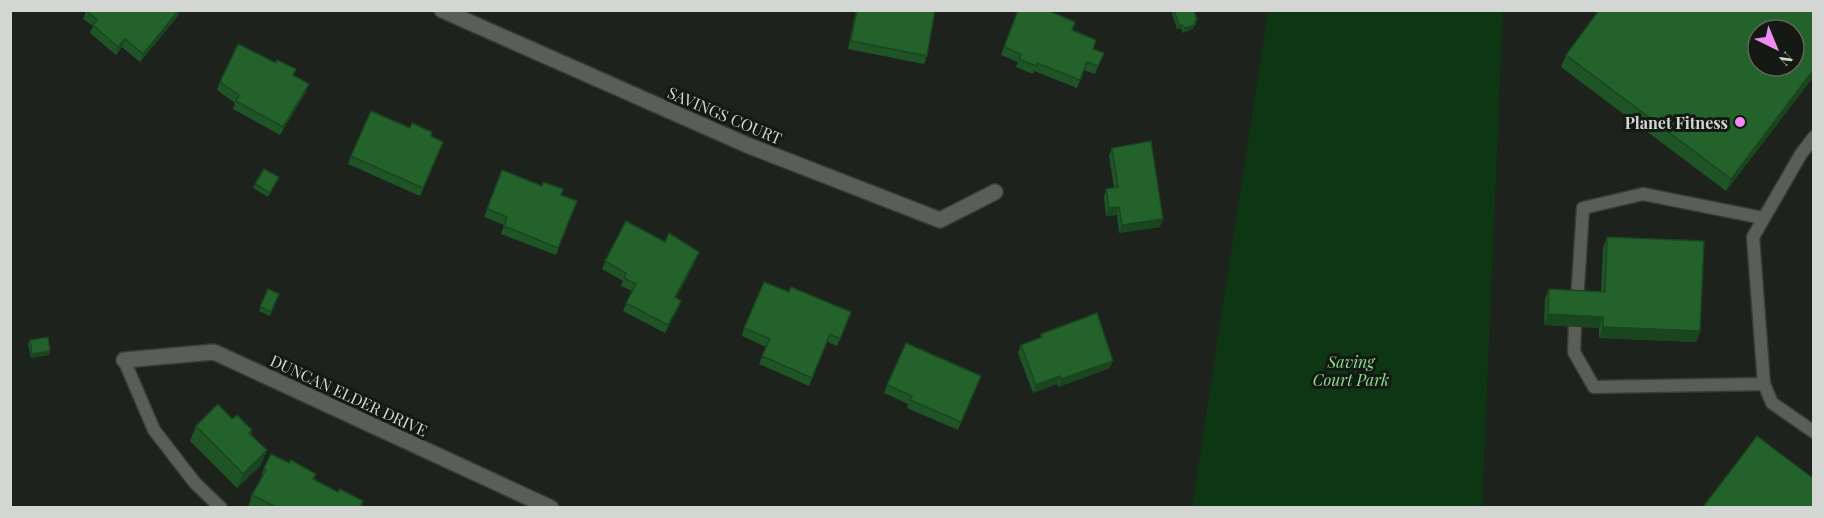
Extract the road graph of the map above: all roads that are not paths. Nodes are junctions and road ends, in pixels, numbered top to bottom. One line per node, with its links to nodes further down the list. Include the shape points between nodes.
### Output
1 (442, 10): 2 (street, SAVINGS COURT)
2 (467, 16): 4 (street, SAVINGS COURT, via 747,145 940,220)
3 (1814, 137): 5 (lane)
4 (995, 192)
5 (1763, 218): 6 (lane, via 1643,194 1583,208); 9 (lane, via 1753,237)
6 (1577, 301)
7 (1575, 326): 9 (lane, via 1574,352 1594,387)
8 (124, 360): 11 (lane, via 154,430 195,483); 12 (street, DUNCAN ELDER DRIVE, via 214,352)
9 (1764, 384): 10 (lane, via 1772,403)
10 (1814, 432)
11 (221, 507)
12 (551, 507)

